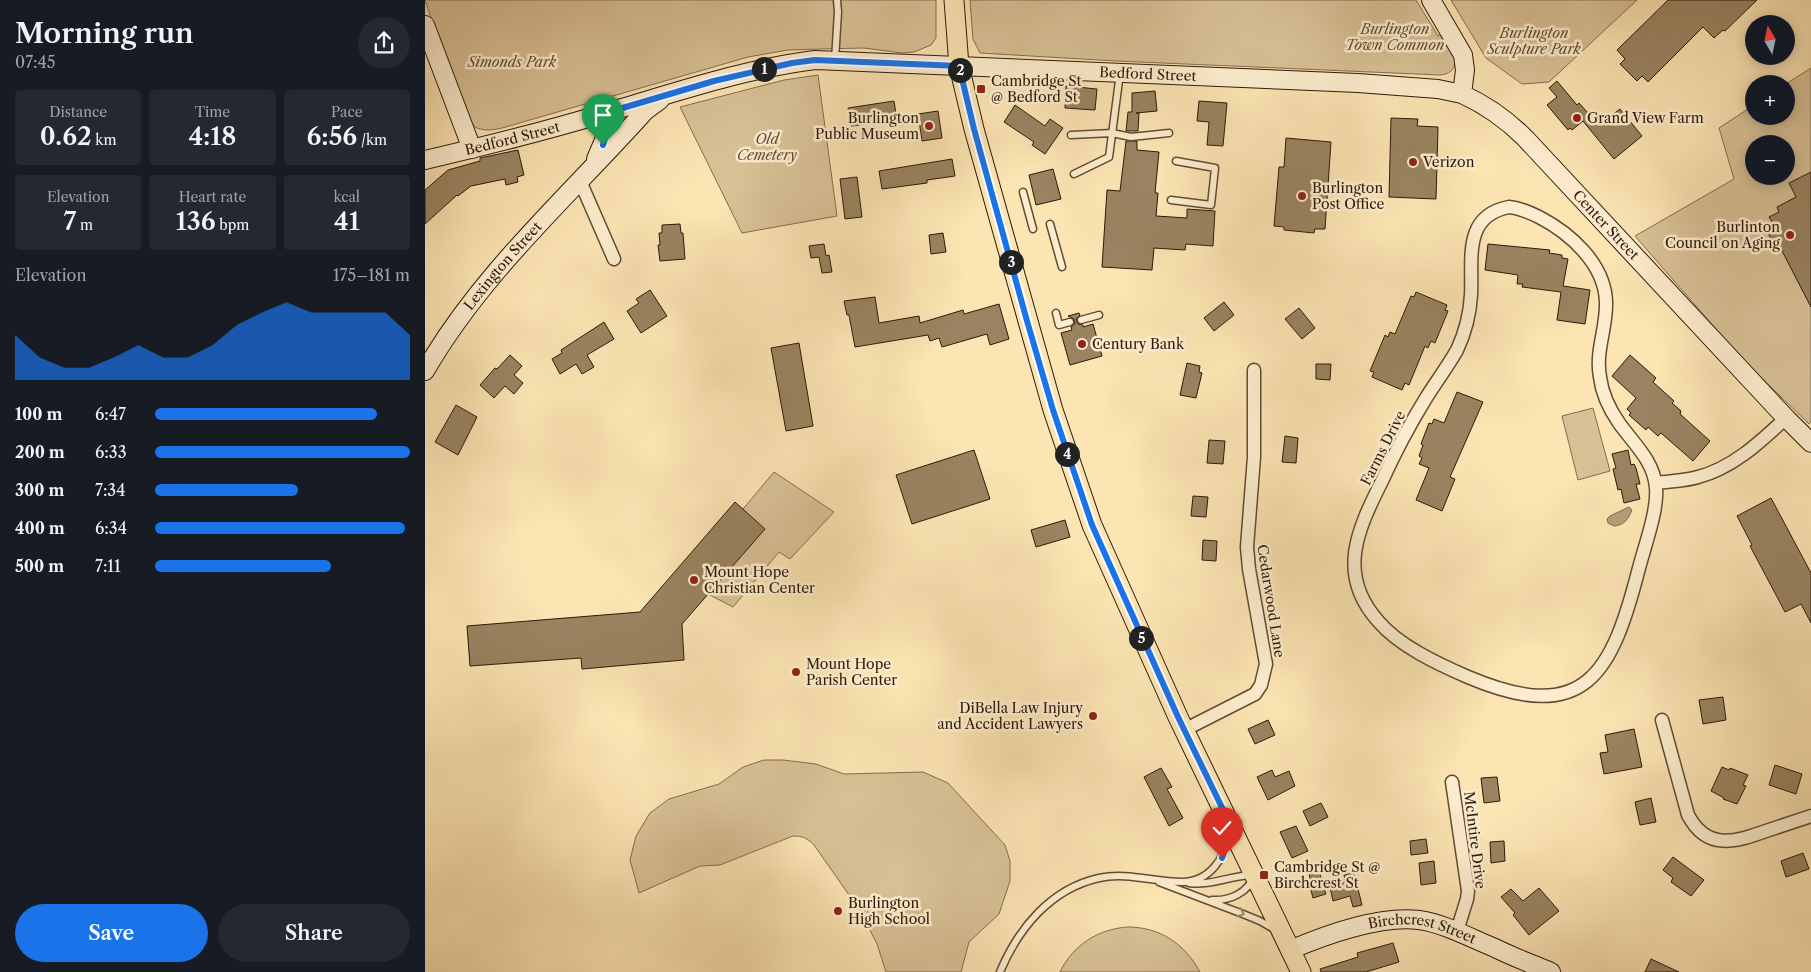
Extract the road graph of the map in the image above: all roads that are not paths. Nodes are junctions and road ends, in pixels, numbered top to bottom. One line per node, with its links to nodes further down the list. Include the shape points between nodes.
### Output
1 (837, 0): 5 (lane)
2 (954, 0): 6 (main road)
3 (1431, 0): 9 (main road, via 1463,56)
4 (425, 25): 14 (main road)
5 (835, 61): 6 (main road, Bedford Street); 8 (main road, Bedford Street, via 792,63)
6 (959, 66): 7 (main road, Bedford Street); 35 (main road, via 1024,312 1077,485)
7 (1120, 72): 9 (main road, Bedford Street, via 1391,85); 11 (lane)
8 (668, 94): 10 (main road, Bedford Street); 17 (main road, Lexington Street, via 645,111)
9 (1462, 94): 31 (main road, Center Street, via 1513,125)
10 (602, 114): 14 (main road, Bedford Street); 17 (main road, Lexington Street, via 605,138)
11 (1112, 132): 12 (lane, via 1131,137); 13 (lane); 18 (lane, via 1109,157)
12 (1169, 134)
13 (1071, 135)
14 (472, 149): 15 (main road, Bedford Street)
15 (425, 160)
16 (1176, 161): 20 (lane, via 1215,168 1211,205)
17 (586, 174): 23 (street); 30 (main road, Lexington Street, via 494,276 447,336)
18 (1073, 174)
19 (1023, 192): 22 (lane)
20 (1171, 200)
21 (1050, 224): 24 (lane)
22 (1033, 229)
23 (614, 259)
24 (1061, 267)
25 (1056, 313): 28 (lane, via 1059,325)
26 (1099, 315): 27 (lane)
27 (1081, 320)
28 (1070, 322)
29 (1254, 370): 35 (street, Cedarwood Lane, via 1254,457 1247,547 1265,654 1265,673 1255,694)
30 (425, 371)
31 (1786, 418): 32 (main road, Center Street); 33 (street, via 1759,443 1719,470)
32 (1811, 443)
33 (1656, 483): 33 (street, Farms Drive, via 1655,509 1621,628 1599,670 1569,692 1552,696 1524,695 1488,685 1440,664 1384,628 1360,595 1355,556 1359,529 1409,427 1458,348 1471,298 1472,242 1482,222 1501,209 1522,209 1561,230 1581,248 1599,273 1606,300 1599,357 1601,384 1613,413 1647,458)
34 (1662, 720): 37 (street, via 1688,815 1705,835 1734,842)
35 (1184, 730): 38 (main road)
36 (1453, 782): 43 (street, McIntire Drive, via 1468,891)
37 (1811, 816)
38 (1230, 824): 39 (main road); 41 (lane, via 1222,858 1197,879)
39 (1254, 875): 41 (lane, via 1208,883); 42 (lane, via 1253,880 1235,897 1221,900); 44 (main road)
40 (1146, 878): 41 (lane); 42 (lane); 45 (lane, via 1097,879 1076,886 1052,900 1037,912 1020,934)
41 (1183, 882)
42 (1201, 898): 44 (lane, one-way to 44, via 1261,921)
43 (1457, 931): 44 (main road, Birchcrest Street, via 1422,920 1393,920 1311,941); 47 (main road, Birchcrest Street)
44 (1287, 943): 46 (main road)
45 (1000, 972)
46 (1301, 972)
47 (1551, 972)

